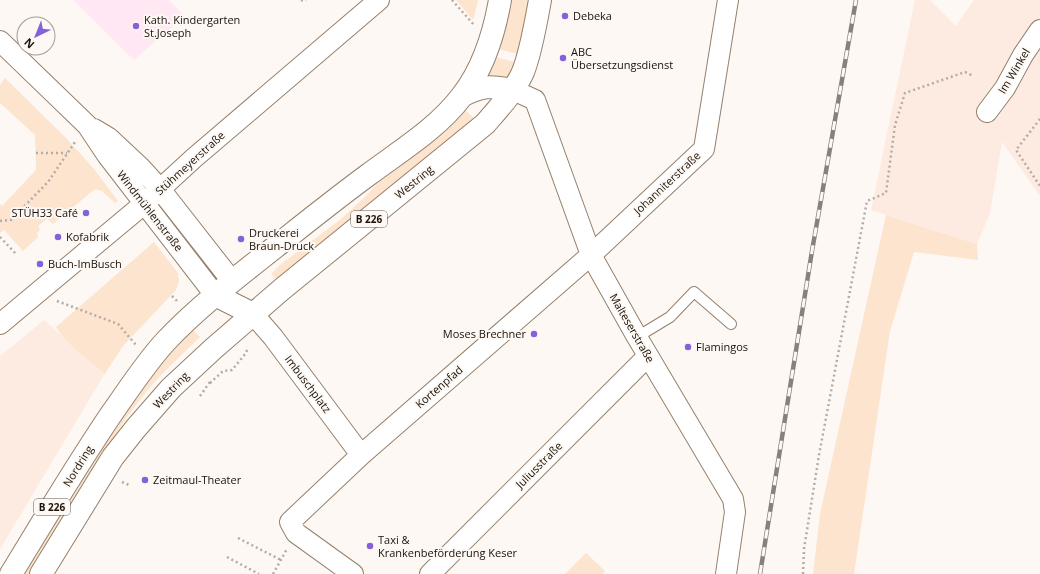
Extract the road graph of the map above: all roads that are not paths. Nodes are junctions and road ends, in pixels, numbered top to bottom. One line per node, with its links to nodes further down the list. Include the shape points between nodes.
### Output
1 (378, 0): 11 (street, Stühmeyerstraße)
2 (500, 0): 8 (main road, B 226, via 488,50)
3 (540, 0): 7 (main road, Westring / B 226, via 528,58)
4 (728, 0): 13 (street, Johanniterstraße, via 704,149)
5 (1040, 30): 9 (street, Im Winkel, via 1005,88)
6 (0, 41): 10 (street, Windmühlenstraße)
7 (513, 90): 8 (main road, via 494,86 476,88); 13 (street, Malteserstraße, via 536,100); 16 (main road, Westring / B 226, via 485,124)
8 (462, 96): 14 (main road, B 226, via 444,117 424,134)
9 (987, 112)
10 (87, 125): 11 (street, Windmühlenstraße, via 110,138); 12 (street, Windmühlenstraße)
11 (160, 188): 12 (street, Stühmeyerstraße); 14 (street, Windmühlenstraße)
12 (145, 203): 15 (street, Windmühlenstraße); 17 (street, Stühmeyerstraße)
13 (591, 255): 19 (street, Malteserstraße); 21 (street, Kortenpfad)
14 (232, 281): 15 (main road, B 226); 16 (main road)
15 (215, 295): 16 (main road); 22 (main road, Nordring / B 226, via 149,361 94,439)
16 (253, 314): 21 (street, Imbuschplatz); 23 (main road, Westring / B 226, via 171,388 136,428 113,457)
17 (0, 324)
18 (731, 324): 19 (lane, via 694,292 670,317)
19 (637, 337): 20 (street, Malteserstraße)
20 (648, 356): 25 (street, Juliusstraße); 26 (street, Malteserstraße, via 733,499 736,512)
21 (361, 455): 24 (street, Kortenpfad, via 293,528)
22 (11, 574)
23 (41, 574)
24 (353, 574)
25 (430, 574)
26 (726, 574)

